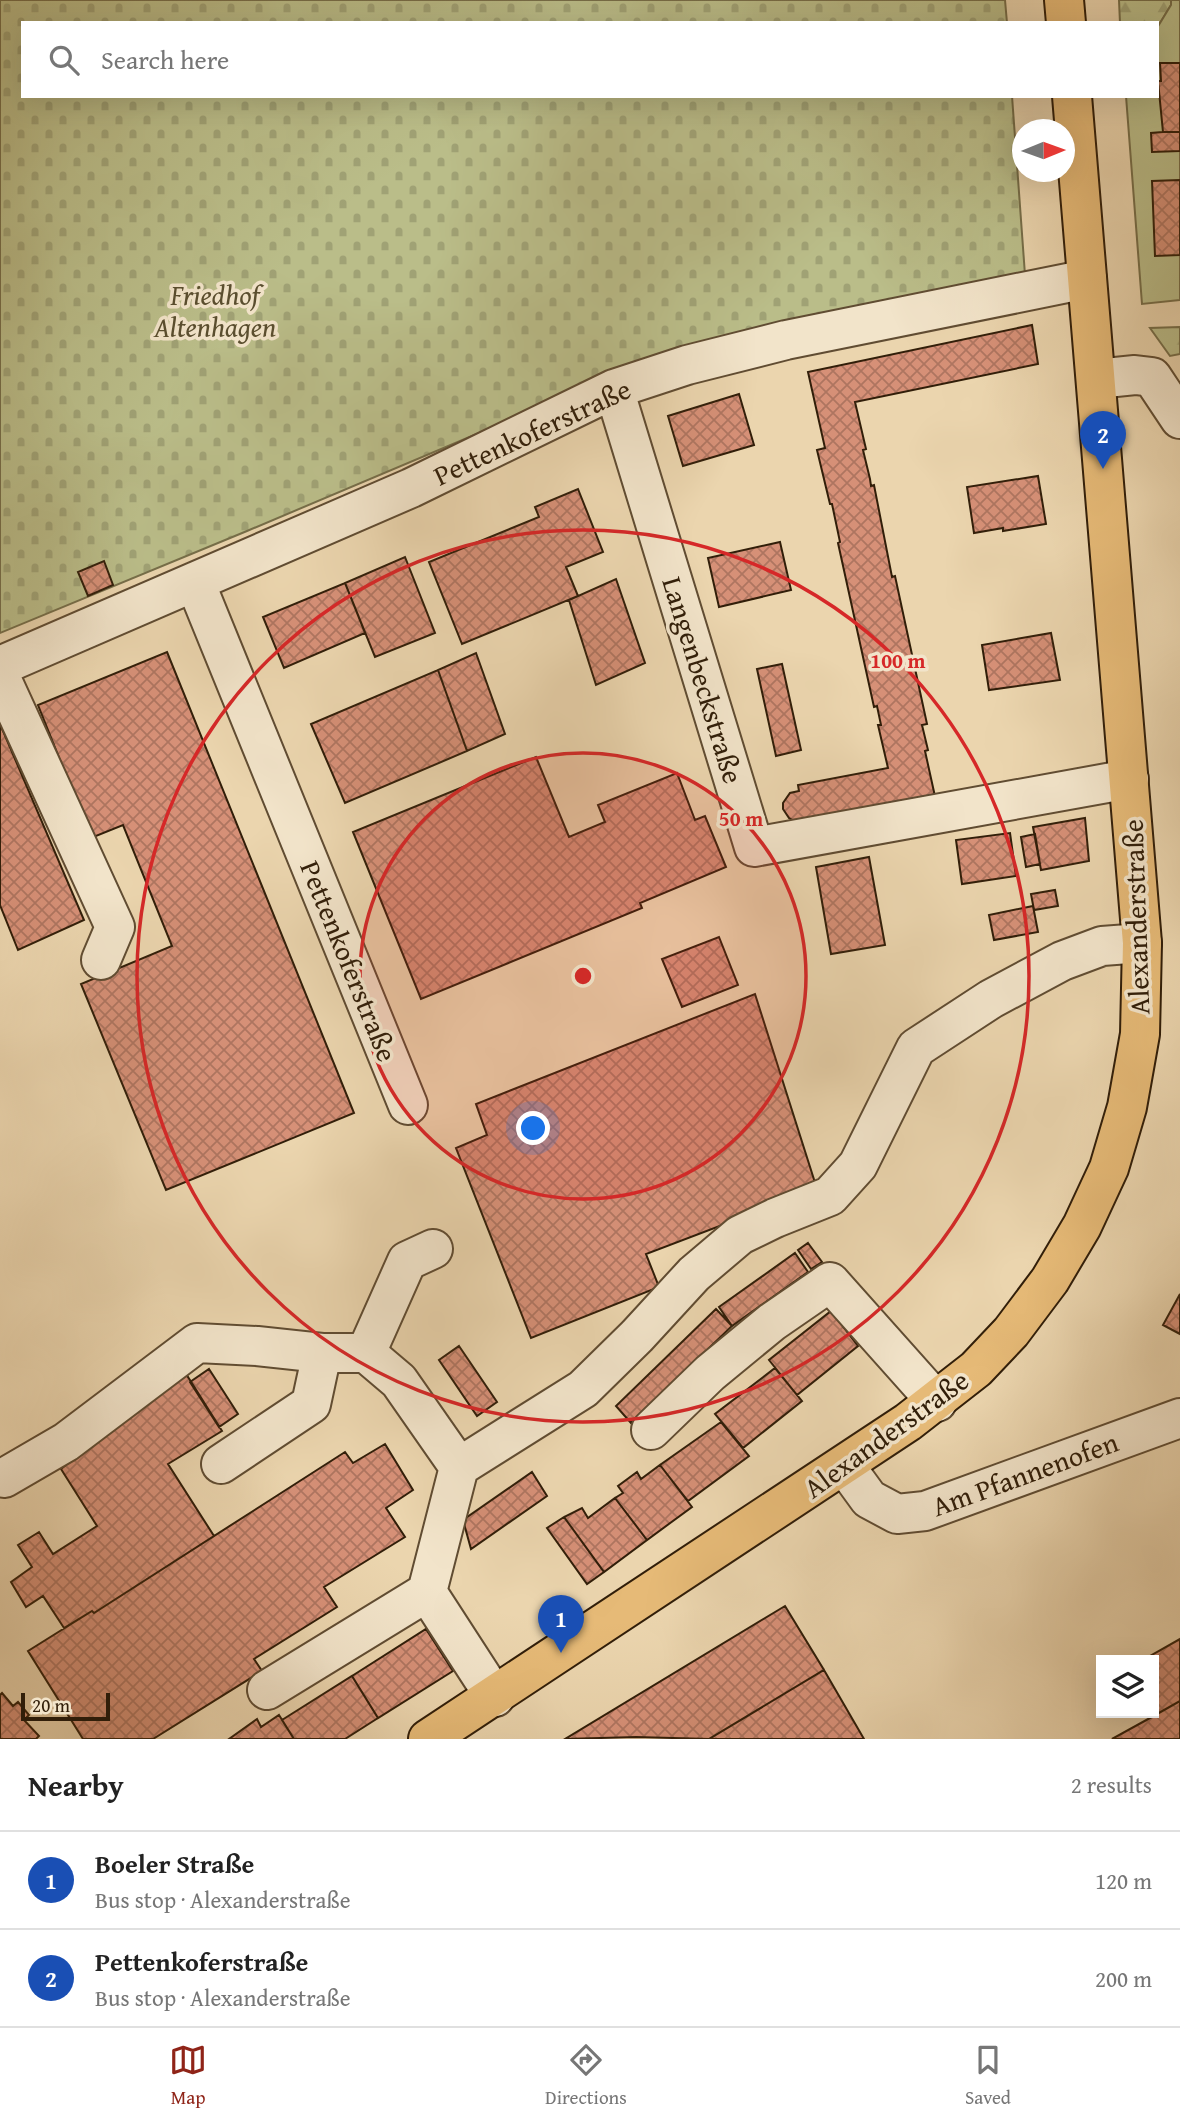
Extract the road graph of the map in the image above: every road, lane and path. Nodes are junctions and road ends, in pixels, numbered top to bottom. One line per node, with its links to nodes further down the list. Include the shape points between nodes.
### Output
1 (1064, 0): 2 (main road)
2 (1066, 21)
3 (1072, 98): 4 (main road, Alexanderstraße)
4 (1087, 279): 6 (main road, Alexanderstraße); 7 (street, Pettenkoferstraße, via 786,340)
5 (1166, 372): 6 (street); 8 (street)
6 (1096, 379): 12 (main road, Alexanderstraße)
7 (614, 389): 9 (street, Pettenkoferstraße, via 411,488); 12 (street, Langenbeckstraße, via 754,847)
8 (1180, 419)
9 (195, 582): 10 (street, Pettenkoferstraße); 15 (street, Pettenkoferstraße)
10 (0, 666)
11 (0, 676): 14 (street, via 115,927)
12 (1129, 779): 13 (main road, Alexanderstraße)
13 (1142, 943): 19 (main road, Alexanderstraße, via 1140,1034 1127,1107 1104,1180 1050,1280 1011,1332); 23 (street, via 1102,946 1062,961 991,999 916,1048 858,1165 830,1196 740,1235 694,1273 583,1389)
14 (101, 960)
15 (408, 1105)
16 (433, 1249): 18 (street, via 407,1261)
17 (322, 1353): 18 (street); 22 (street, via 311,1404); 25 (street, via 197,1343 66,1442)
18 (366, 1353): 23 (street, via 399,1381)
19 (937, 1402): 21 (street, via 830,1282 710,1373); 24 (main road, Alexanderstraße)
20 (1180, 1418): 24 (street, Am Pfannenofen, via 925,1511 897,1514 869,1499)
21 (651, 1430)
22 (221, 1464)
23 (459, 1466): 26 (street)
24 (845, 1466): 28 (main road, Alexanderstraße)
25 (4, 1478)
26 (427, 1592): 27 (street); 28 (street)
27 (267, 1690)
28 (495, 1697): 29 (main road, Alexanderstraße)
29 (428, 1739)

